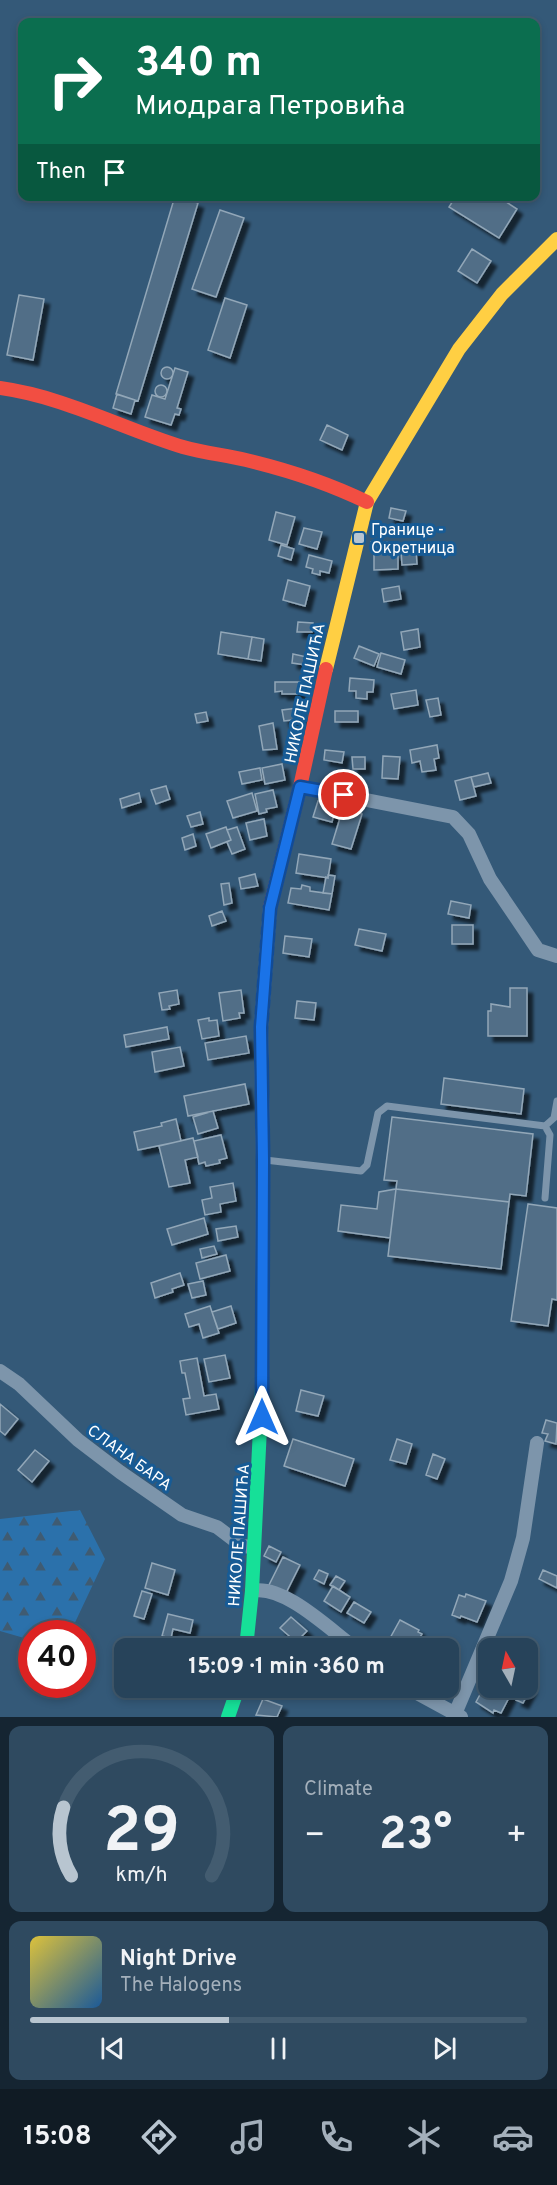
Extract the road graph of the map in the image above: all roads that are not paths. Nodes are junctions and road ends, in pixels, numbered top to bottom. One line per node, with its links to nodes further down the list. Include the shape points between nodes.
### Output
1 (557, 239): 3 (street, НИКОЛЕ ПАШИЋА, via 502,294 459,349)
2 (0, 388): 3 (street, via 59,400 176,445 297,475)
3 (366, 502): 4 (street, НИКОЛЕ ПАШИЋА)
4 (300, 787): 5 (street, via 453,817 469,834 490,879 538,950); 8 (street, НИКОЛЕ ПАШИЋА, via 270,908 261,1027)
5 (557, 956)
6 (557, 1101): 7 (lane, via 554,1118)
7 (545, 1126): 8 (lane, via 387,1106 378,1113 367,1165 361,1171); 9 (lane, via 550,1135)
8 (263, 1160): 12 (street, НИКОЛЕ ПАШИЋА, via 262,1417)
9 (545, 1198)
10 (0, 1371): 12 (street, СЛАНА БАРА, via 120,1472 183,1515 217,1527 242,1546)
11 (537, 1443): 18 (street, via 523,1538 511,1581)
12 (253, 1547): 13 (street, НИКОЛЕ ПАШИЋА)
13 (252, 1591): 14 (street, НИКОЛЕ ПАШИЋА); 15 (street, via 270,1591 288,1600)
14 (247, 1638)
15 (342, 1638)
16 (235, 1698): 19 (street)
17 (426, 1698): 18 (street)
18 (458, 1716)
19 (228, 1717)

